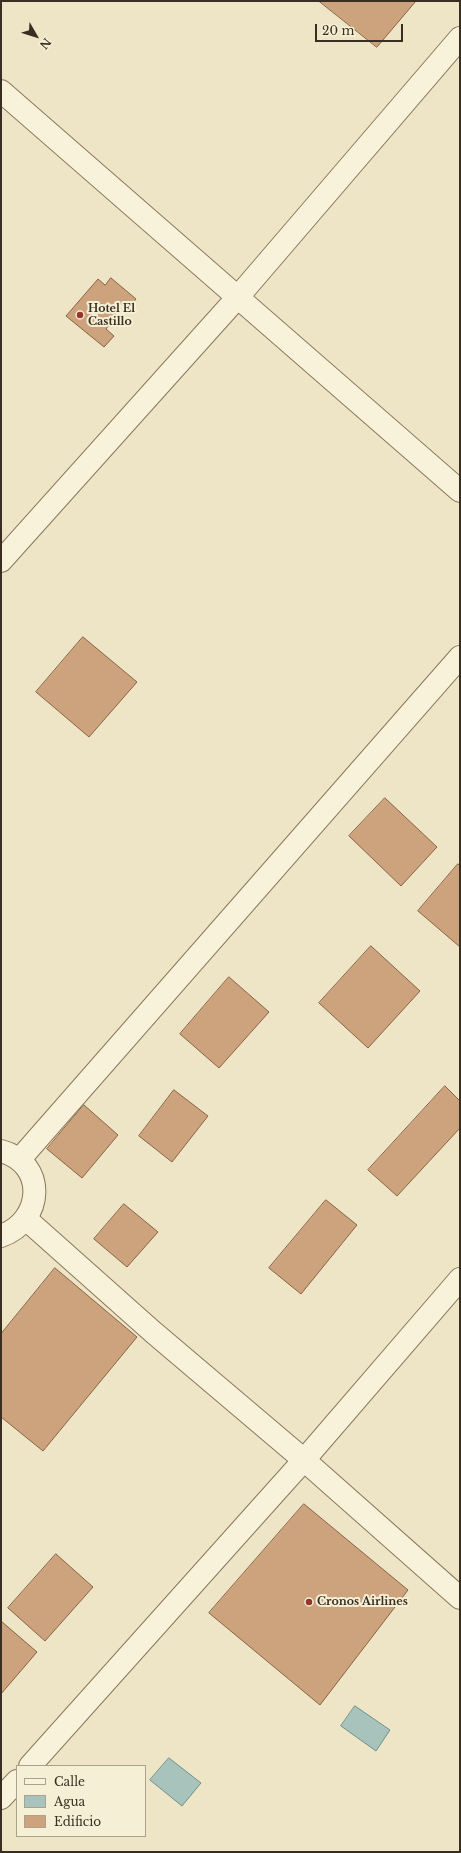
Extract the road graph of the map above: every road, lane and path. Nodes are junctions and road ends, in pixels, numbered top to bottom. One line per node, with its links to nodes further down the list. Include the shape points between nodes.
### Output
1 (460, 38): 3 (street)
2 (1, 91): 3 (street)
3 (237, 298): 4 (street); 5 (street)
4 (460, 491)
5 (1, 561)
6 (460, 657): 7 (street)
7 (10, 1156): 8 (street, via 30,1175 35,1193 33,1207)
8 (26, 1219): 9 (street, via 10,1233); 11 (street, via 152,1332)
9 (1, 1236)
10 (460, 1280): 11 (street)
11 (304, 1460): 12 (street); 13 (street)
12 (460, 1598)
13 (31, 1765)
14 (16, 1781): 15 (street)
15 (1, 1798)

